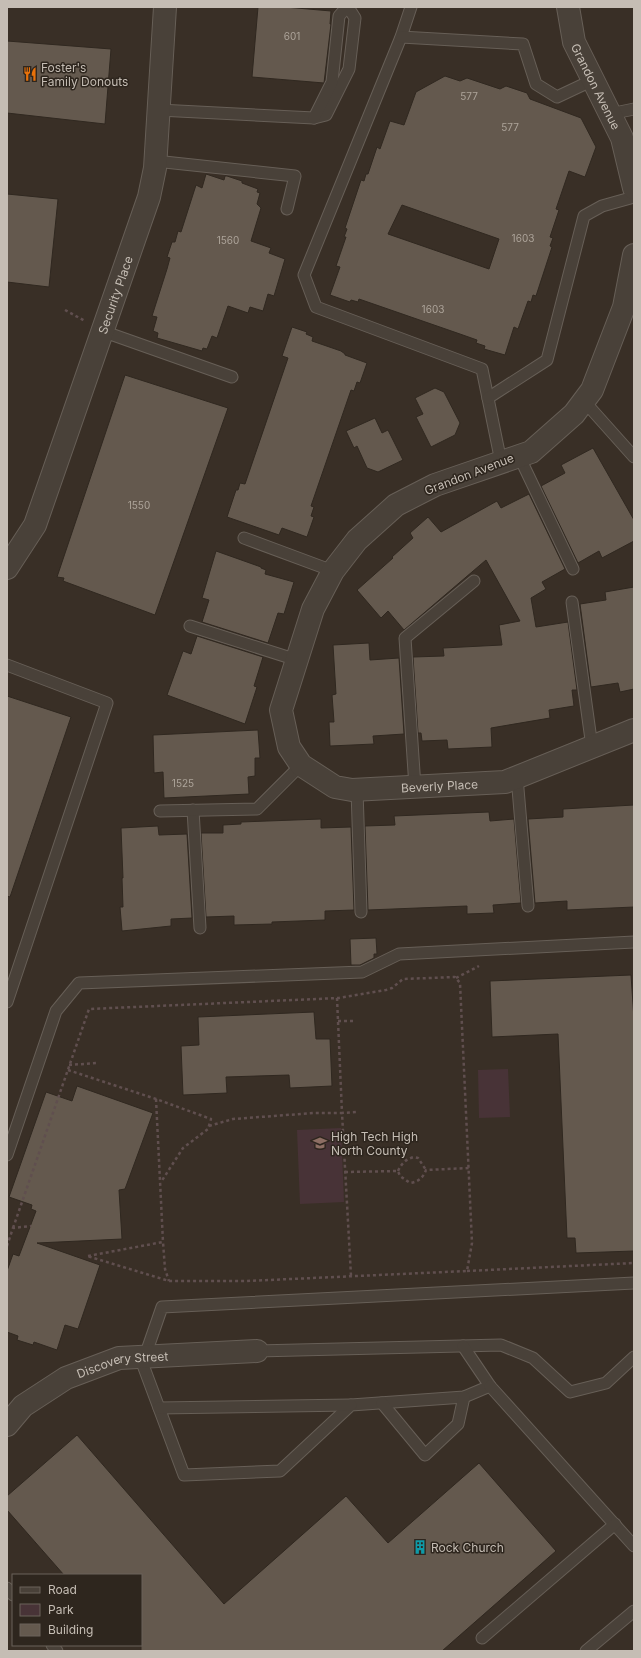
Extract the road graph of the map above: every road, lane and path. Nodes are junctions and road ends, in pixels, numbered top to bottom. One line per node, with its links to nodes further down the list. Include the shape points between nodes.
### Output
1 (165, 7): 8 (street, Security Place)
2 (348, 7): 10 (lane, via 339,16 332,82); 10 (lane, via 355,18 349,69 326,115)
3 (412, 7): 5 (lane)
4 (568, 7): 6 (street, Grandon Avenue, via 574,42)
5 (401, 37): 6 (lane, via 524,44 536,84 557,97); 18 (lane, via 304,275 316,307 482,369)
6 (593, 80): 9 (street, Grandon Avenue)
7 (634, 109): 9 (lane)
8 (159, 110): 10 (lane); 11 (street, Security Place)
9 (610, 114): 12 (street, Grandon Avenue, via 622,138)
10 (314, 118)
11 (156, 160): 14 (lane, via 295,176); 16 (street, Security Place, via 149,197)
12 (634, 188)
13 (634, 197): 18 (lane, via 602,206 584,216 547,360)
14 (287, 209)
15 (634, 256): 19 (street, Grandon Avenue, via 624,307 592,390)
16 (102, 331): 17 (lane); 23 (street, Security Place, via 35,525)
17 (232, 377)
18 (488, 398): 21 (lane)
19 (584, 401): 20 (lane); 21 (street, Grandon Avenue, via 574,414 531,452)
20 (634, 457)
21 (510, 459): 24 (lane); 25 (street, Grandon Avenue, via 435,485 396,505 356,540)
22 (244, 538): 25 (lane)
23 (7, 568)
24 (573, 569)
25 (333, 571): 29 (street, Grandon Avenue, via 313,609)
26 (474, 581): 36 (lane, via 405,638)
27 (572, 602): 33 (lane)
28 (190, 626): 29 (lane)
29 (297, 660): 31 (street, Grandon Avenue)
30 (7, 665): 45 (lane, via 107,703)
31 (281, 710): 34 (street, Beverly Place, via 289,747)
32 (634, 730): 33 (street, Beverly Place)
33 (592, 747): 35 (street, Beverly Place)
34 (301, 766): 37 (street, Beverly Place, via 335,787); 38 (lane, via 257,809)
35 (517, 777): 36 (street, Beverly Place, via 505,782); 40 (lane)
36 (416, 787): 37 (street, Beverly Place)
37 (357, 790): 41 (lane)
38 (193, 810): 39 (lane); 42 (lane)
39 (160, 811)
40 (528, 906)
41 (361, 912)
42 (200, 928)
43 (634, 942): 55 (lane, via 399,954 362,972 79,983 56,1011)
44 (338, 998): 46 (path); 49 (path, via 89,1010); 56 (path, via 386,990 403,979 455,977 460,983)
45 (7, 1002)
46 (338, 1021): 47 (path); 53 (path)
47 (353, 1021)
48 (97, 1063): 49 (path)
49 (69, 1065): 50 (path)
50 (68, 1070): 51 (path); 62 (path)
51 (156, 1099): 54 (path, via 210,1119); 60 (path)
52 (356, 1112): 53 (path)
53 (342, 1113): 54 (path, via 233,1119); 59 (path)
54 (209, 1126): 60 (path, via 183,1148)
55 (7, 1154)
56 (469, 1168): 57 (path); 66 (path, via 472,1243)
57 (426, 1170): 58 (path, via 422,1178 410,1183 400,1176); 58 (path, via 418,1158 414,1157 402,1164)
58 (398, 1171): 59 (path)
59 (345, 1172): 67 (path)
60 (161, 1182): 63 (path)
61 (31, 1226): 62 (path)
62 (13, 1228): 64 (path)
63 (163, 1242): 68 (path, via 165,1269); 68 (path, via 87,1256)
64 (7, 1246)
65 (634, 1263): 66 (path)
66 (468, 1271): 67 (path)
67 (351, 1276): 68 (path, via 247,1281)
68 (169, 1281)
69 (634, 1284): 72 (lane, via 162,1307)
70 (463, 1346): 71 (lane); 73 (lane, via 501,1345 533,1358 570,1392 606,1383); 74 (lane)
71 (257, 1351): 72 (street, Discovery Street)
72 (142, 1356): 78 (lane); 79 (street, Discovery Street, via 119,1358 66,1378 23,1406)
73 (634, 1357)
74 (490, 1386): 75 (lane); 80 (lane)
75 (464, 1397): 76 (lane); 76 (lane, via 458,1424 424,1455)
76 (382, 1403): 77 (lane)
77 (351, 1405): 78 (lane); 78 (lane, via 280,1471 184,1475)
78 (159, 1408)
79 (7, 1425)
80 (615, 1524): 81 (lane); 83 (lane)
81 (634, 1546)
82 (634, 1611): 84 (lane)
83 (482, 1638)
84 (586, 1651)

